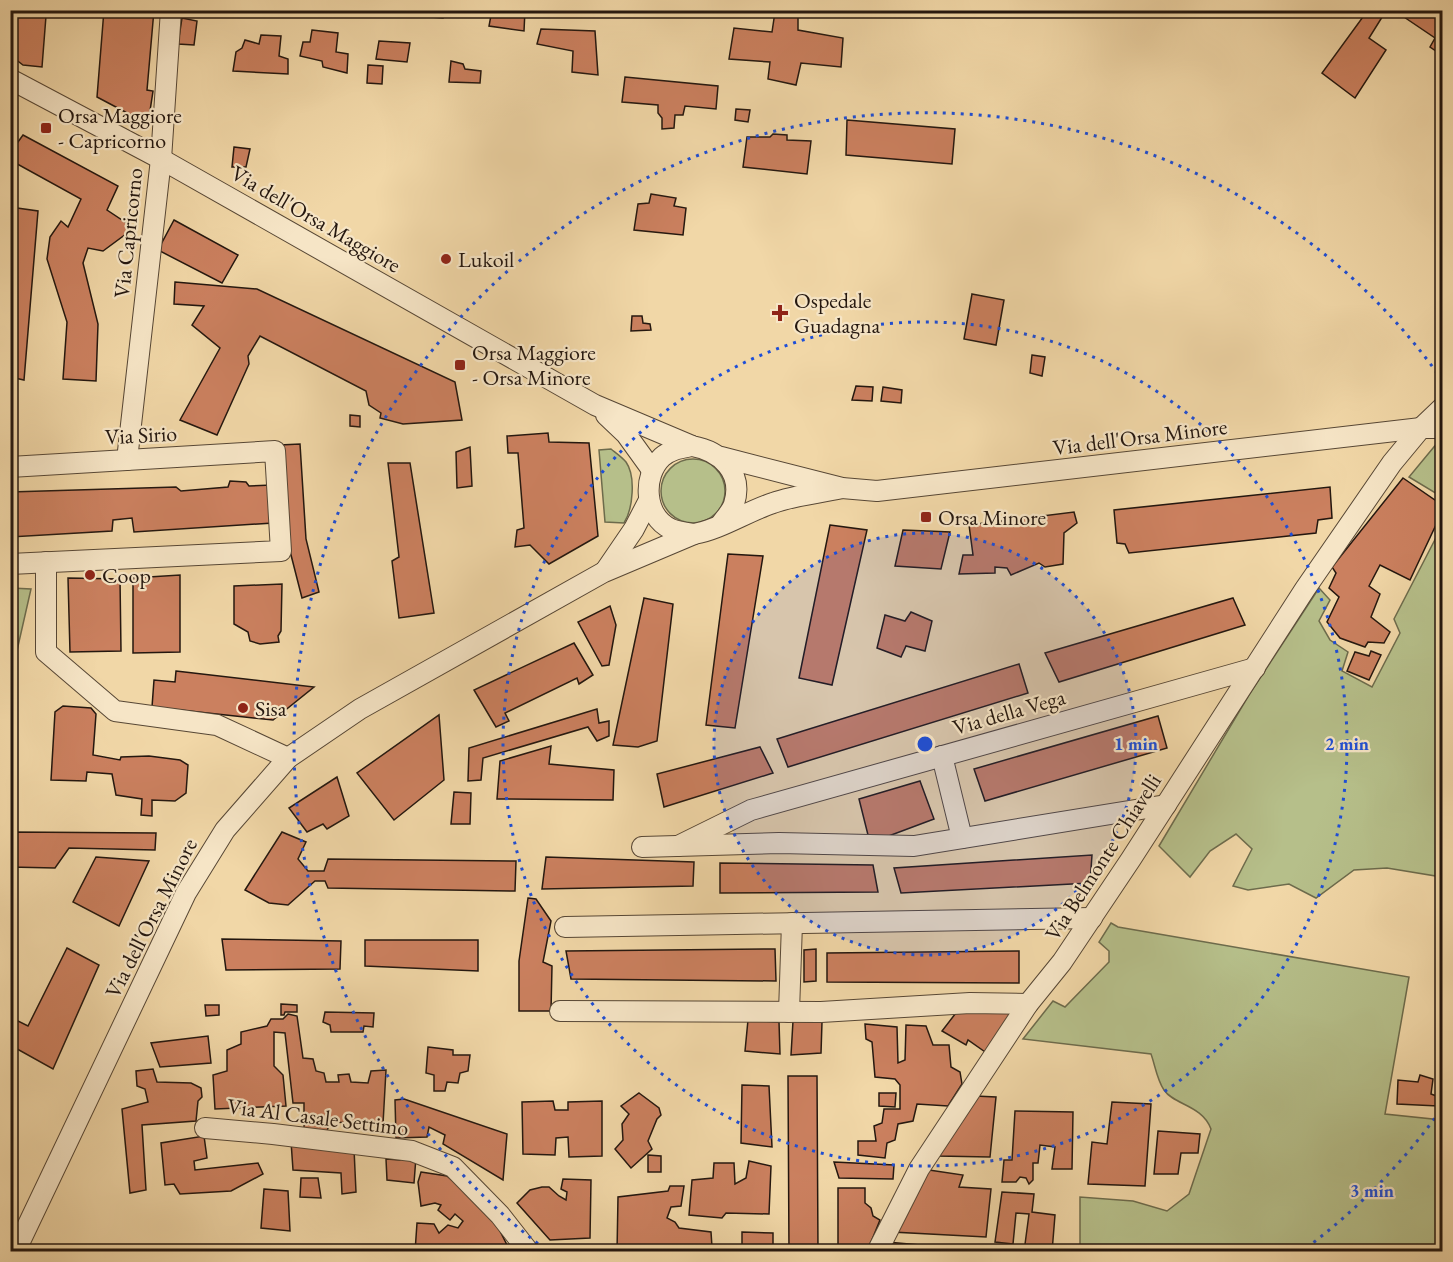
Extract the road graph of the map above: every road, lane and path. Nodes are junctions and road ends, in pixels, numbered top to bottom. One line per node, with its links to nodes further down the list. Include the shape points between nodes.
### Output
1 (171, 10): 3 (street, Via Capricorno)
2 (10, 79): 3 (street, Via dell'Orsa Maggiore)
3 (161, 159): 4 (street, Via dell'Orsa Maggiore); 10 (street, Via Capricorno)
4 (595, 405): 8 (street); 12 (street, via 626,434)
5 (1443, 408): 7 (street, Via Belmonte Chiavelli)
6 (1443, 428): 7 (street, Via dell'Orsa Minore)
7 (1420, 429): 13 (street, Via dell'Orsa Minore, via 905,489); 20 (street, Via Belmonte Chiavelli, via 1305,589)
8 (692, 446): 9 (street); 12 (street, via 662,457)
9 (721, 457): 13 (street); 15 (street, via 728,464 736,487 734,505)
10 (127, 460): 11 (street, Via Sirio); 17 (street, Via Sirio, via 274,451 281,551)
11 (10, 466)
12 (652, 471): 14 (street)
13 (842, 488): 15 (street, via 775,502)
14 (649, 500): 16 (street, via 655,515 670,528); 19 (street)
15 (721, 524): 16 (street)
16 (694, 534): 19 (street, Via dell'Orsa Minore)
17 (46, 562): 18 (street); 22 (street, via 46,652 115,711 217,725)
18 (10, 564)
19 (604, 572): 22 (street, Via dell'Orsa Minore, via 360,709)
20 (1255, 668): 21 (street, Via della Vega); 23 (street, Via Belmonte Chiavelli)
21 (942, 756): 24 (street); 25 (street, Via della Vega, via 751,810)
22 (288, 758): 34 (street, Via dell'Orsa Minore, via 225,830 186,893)
23 (1166, 805): 24 (street); 27 (street, Via Belmonte Chiavelli)
24 (962, 838): 25 (street, via 914,846)
25 (678, 846): 26 (street)
26 (642, 847)
27 (1092, 918): 28 (street); 30 (street, Via Belmonte Chiavelli)
28 (792, 923): 29 (street); 32 (street)
29 (565, 927)
30 (1028, 1004): 32 (street); 36 (street, Via Belmonte Chiavelli, via 919,1169)
31 (560, 1011): 32 (street)
32 (789, 1012)
33 (205, 1128): 35 (street, Via Al Casale Settimo, via 412,1151 453,1167)
34 (15, 1251)
35 (529, 1251)
36 (877, 1251)

